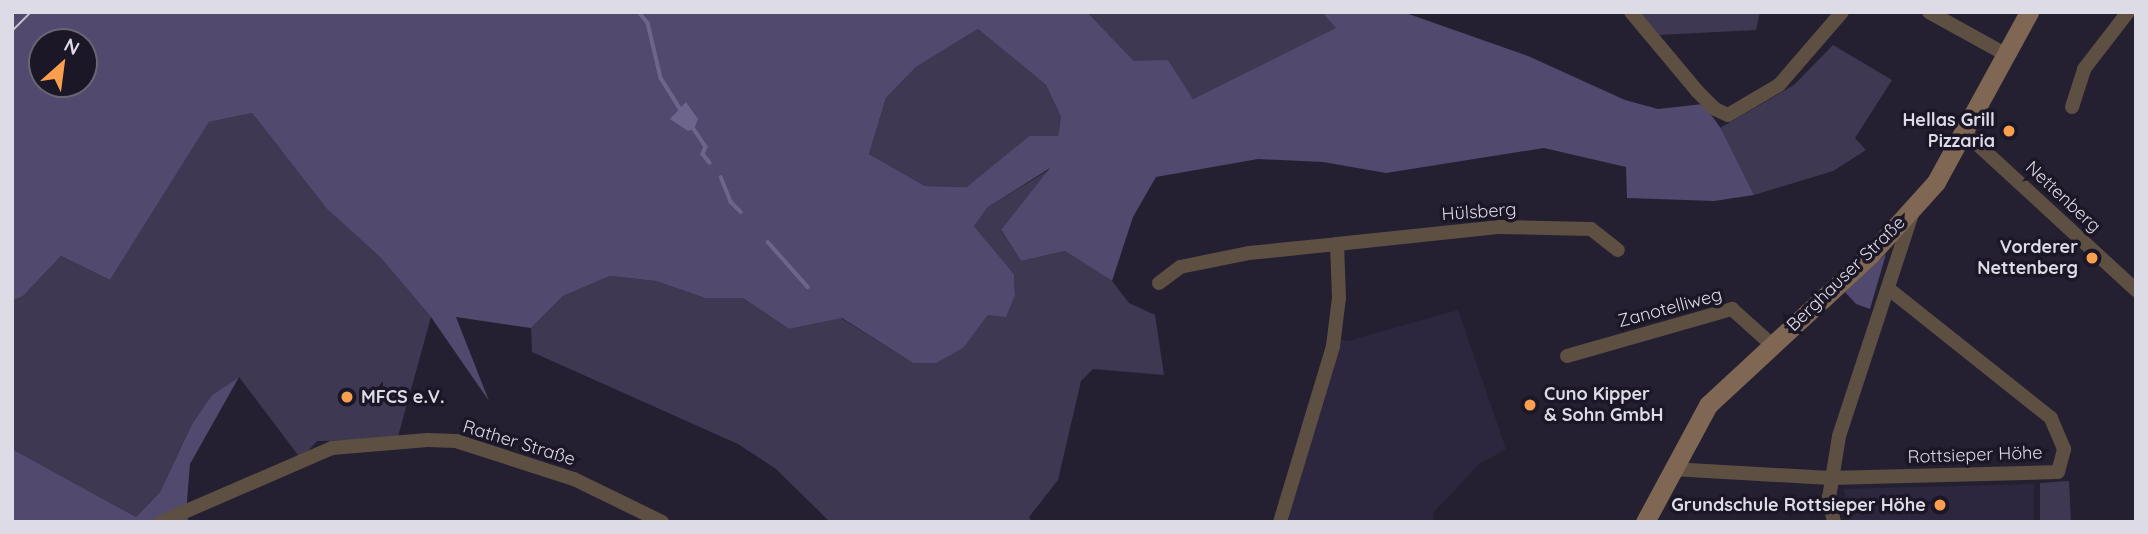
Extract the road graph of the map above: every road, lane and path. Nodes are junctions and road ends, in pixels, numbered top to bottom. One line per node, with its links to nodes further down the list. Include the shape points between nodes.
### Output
1 (1631, 12): 2 (street, via 1697,91 1728,115 1779,85)
2 (1842, 12)
3 (1929, 12): 6 (street)
4 (2029, 12): 6 (street, Berghauser Straße)
5 (2128, 12): 7 (street, via 2088,62)
6 (2005, 54): 8 (street, Berghauser Straße)
7 (2072, 107)
8 (1964, 131): 9 (street, Berghauser Straße, via 1944,171); 14 (street, Nettenberg)
9 (1913, 209): 13 (street); 15 (street, Berghauser Straße, via 1871,254)
10 (1337, 244): 11 (street, Hülsberg, via 1500,228 1591,229); 12 (street, Hülsberg, via 1250,253 1181,267); 21 (street, via 1339,298 1333,346)
11 (1618, 250)
12 (1158, 283)
13 (1889, 289): 18 (street, via 1839,436); 18 (street, Rottsieper Höhe, via 2051,418 2061,437 2063,460 2058,472)
14 (2136, 290)
15 (1771, 344): 16 (street, Zanotelliweg, via 1732,309); 17 (street, Berghauser Straße, via 1708,405)
16 (1567, 356)
17 (1672, 469): 18 (street, Rottsieper Höhe); 22 (street, Berghauser Straße)
18 (1830, 478): 23 (street)
19 (161, 522): 20 (street, Rather Straße, via 332,448 428,440 456,441 574,479)
20 (663, 522)
21 (1280, 522)
22 (1645, 522)
23 (1835, 522)

